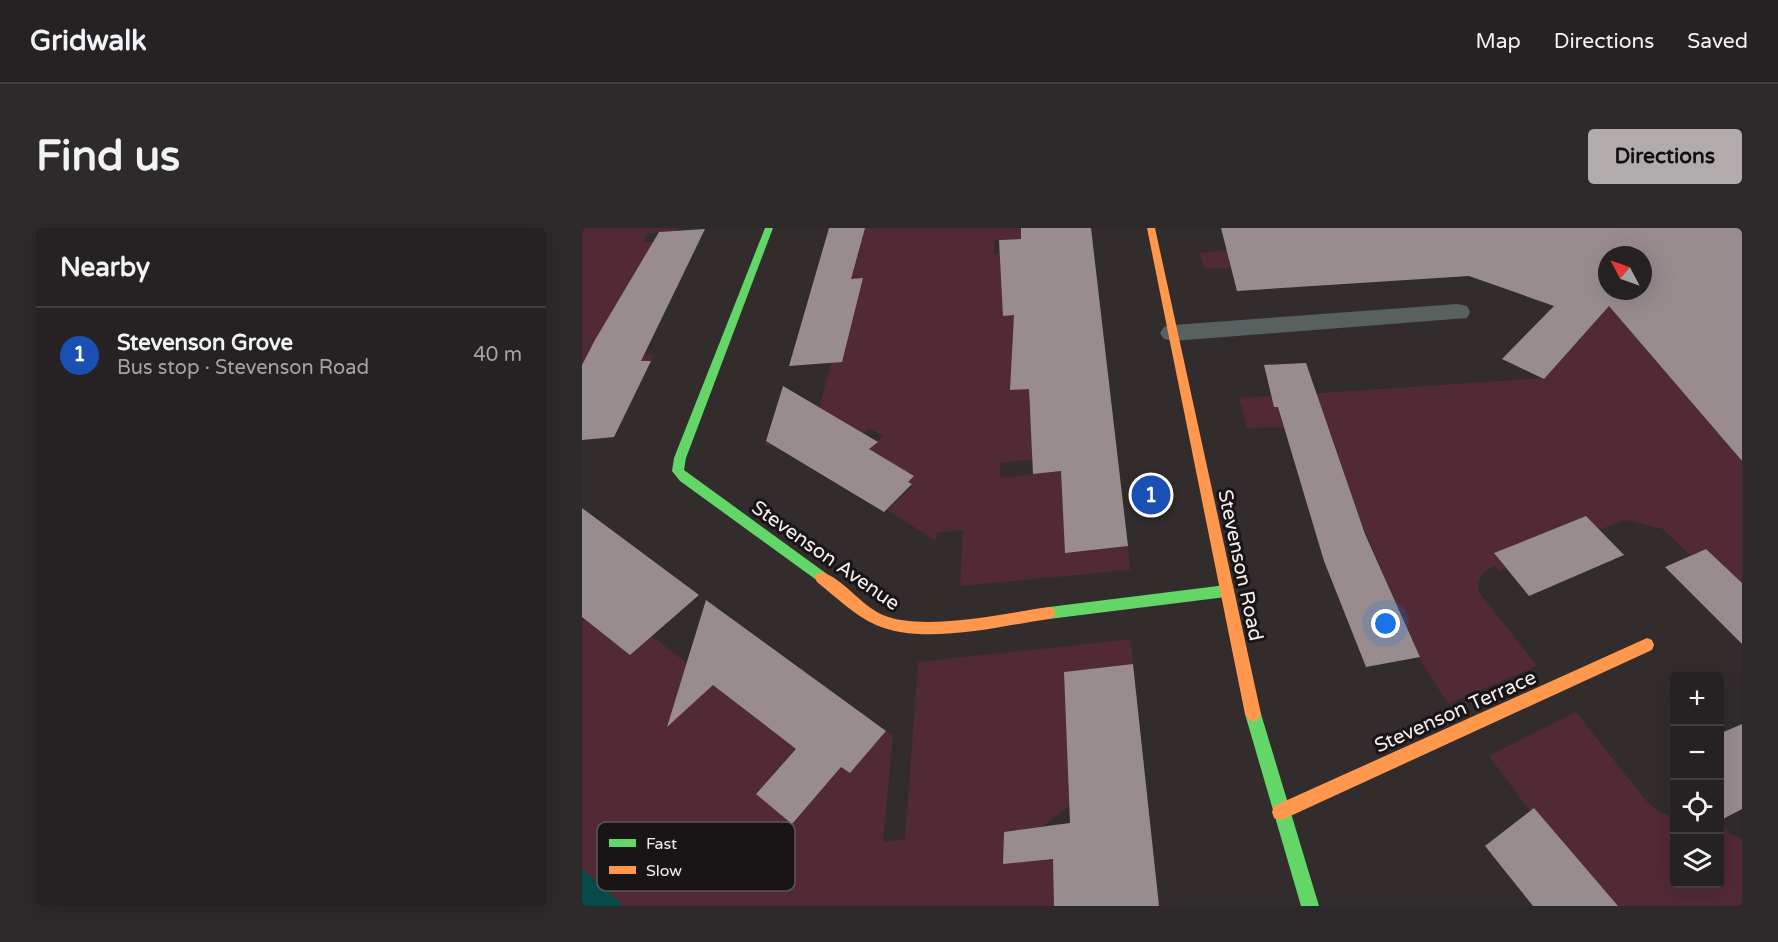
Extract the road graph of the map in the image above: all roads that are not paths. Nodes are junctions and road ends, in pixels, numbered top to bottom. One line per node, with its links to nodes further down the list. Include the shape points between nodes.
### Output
1 (769, 228): 5 (street, Stevenson Avenue, via 680,458 678,471 684,478 879,620 894,626 913,629 951,625)
2 (1151, 228): 4 (street, Stevenson Road)
3 (1458, 312): 4 (street)
4 (1173, 333): 5 (street, Stevenson Road)
5 (1226, 591): 7 (street, Stevenson Road, via 1249,700)
6 (1647, 645): 7 (street, Stevenson Terrace)
7 (1280, 812): 8 (street, Stevenson Road)
8 (1310, 906)

